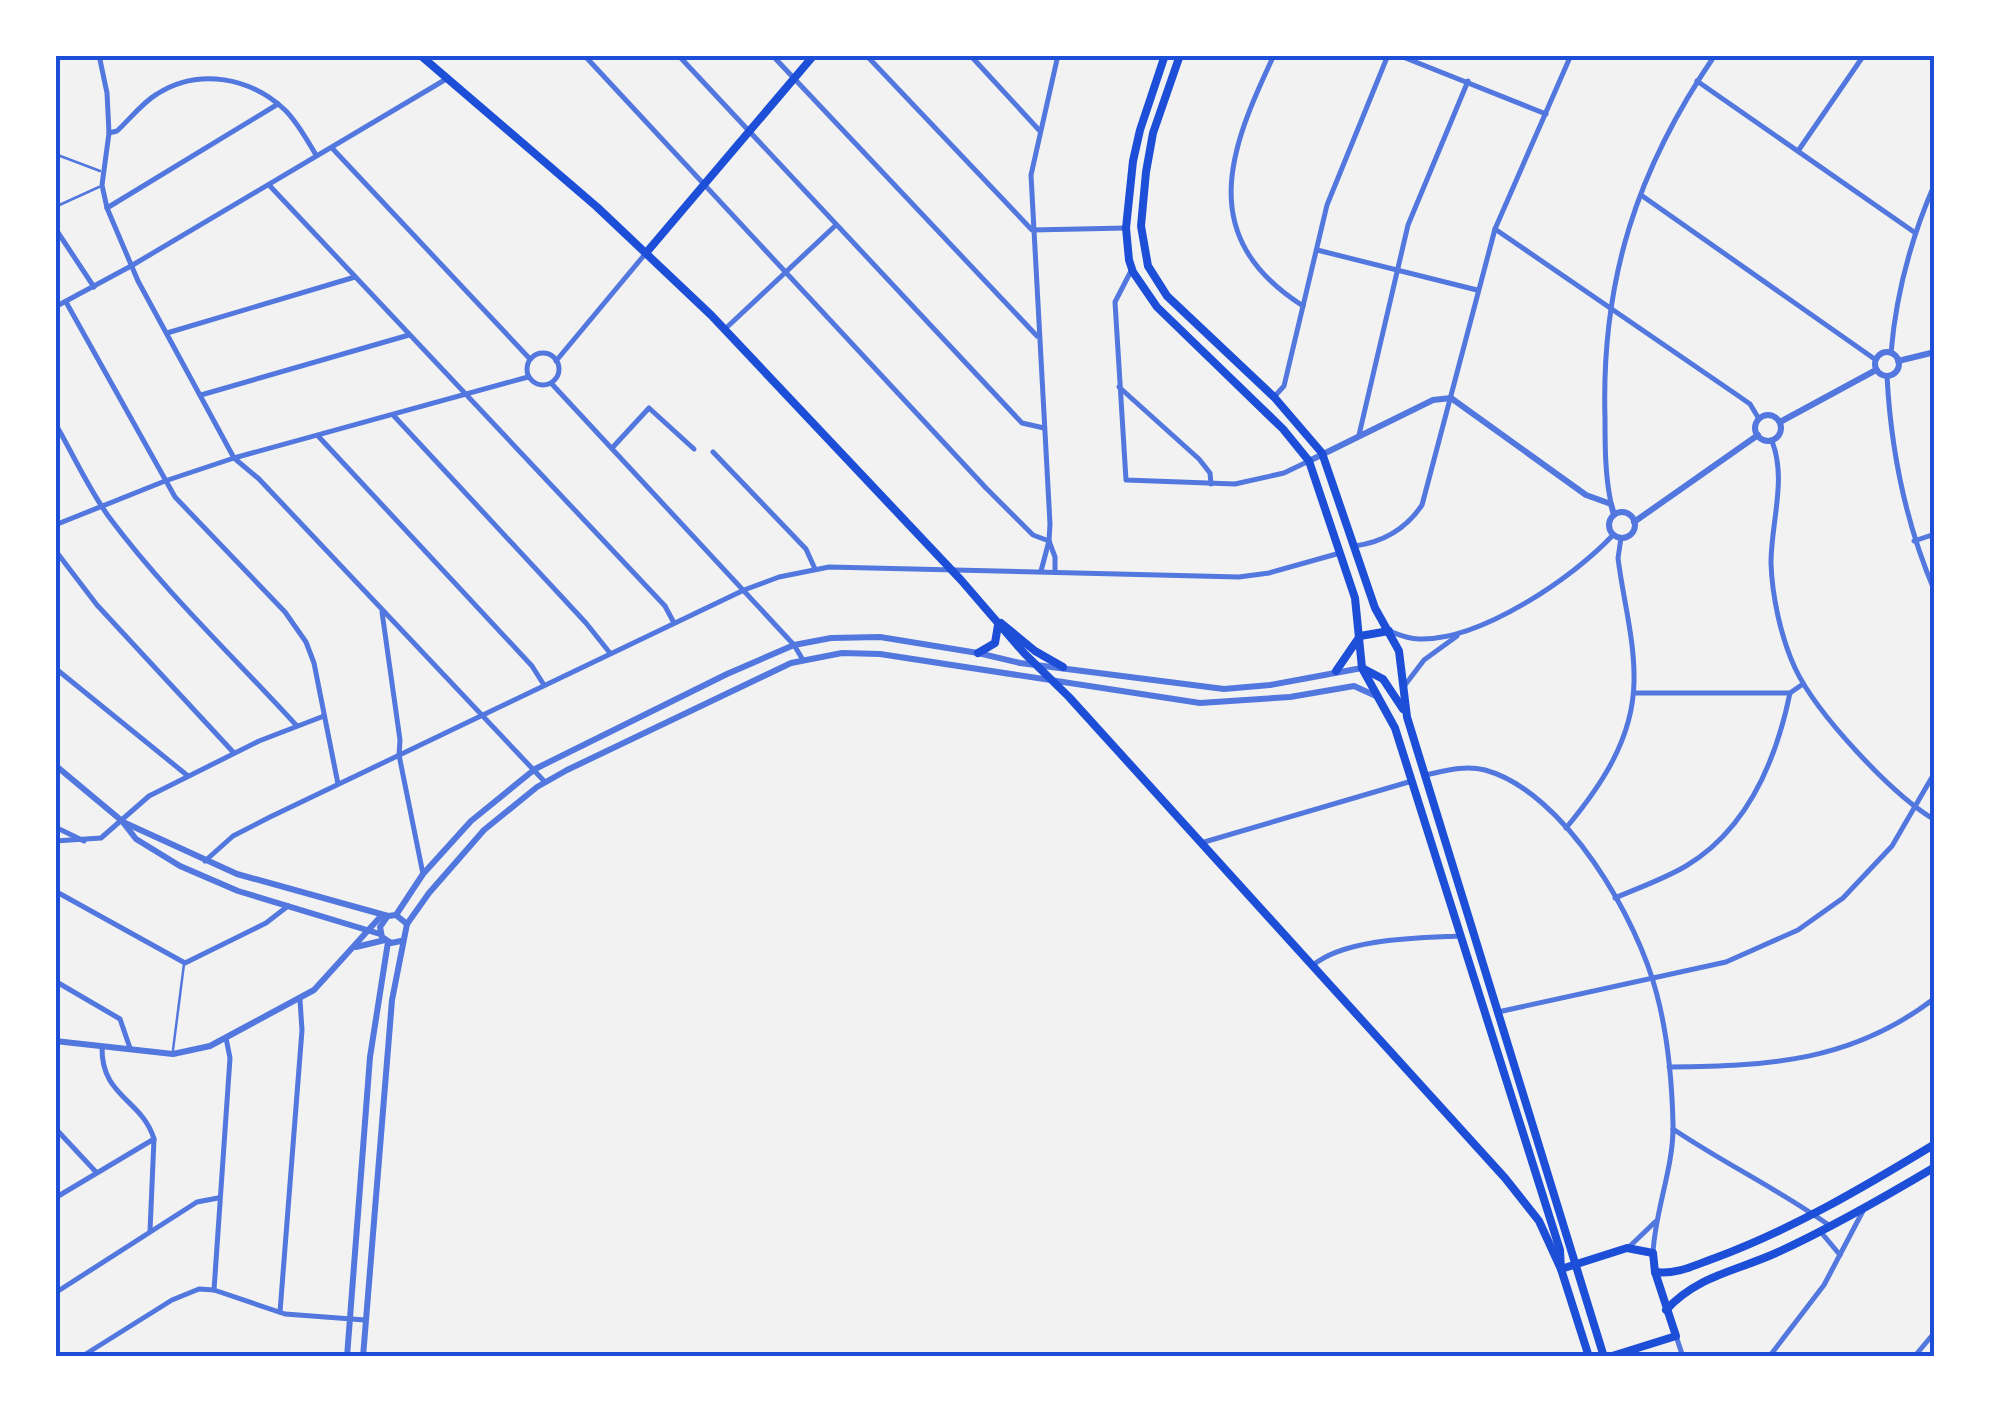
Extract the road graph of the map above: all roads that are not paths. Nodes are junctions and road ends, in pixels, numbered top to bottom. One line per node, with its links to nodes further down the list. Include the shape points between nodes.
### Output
1 (99, 55): 26 (street)
2 (420, 55): 18 (main road)
3 (584, 55): 33 (street)
4 (678, 55): 25 (street)
5 (772, 55): 19 (street)
6 (814, 55): 19 (main road)
7 (866, 55): 43 (street)
8 (970, 55): 24 (street)
9 (1058, 55): 24 (street)
10 (1166, 55): 41 (main road, via 1140,130)
11 (1180, 55): 77 (main road, via 1153,134 1142,250 1167,296)
12 (1274, 55): 55 (street, via 1236,146 1228,190 1252,260)
13 (1388, 55): 45 (street, via 1332,192)
14 (1398, 55): 20 (street)
15 (1571, 55): 23 (street)
16 (1714, 55): 21 (street)
17 (1864, 55): 28 (street)
18 (448, 78): 27 (street); 46 (main road)
19 (794, 79): 25 (main road); 61 (street)
20 (1468, 81): 23 (street); 49 (street, via 1408,225)
21 (1697, 81): 28 (street); 36 (street)
22 (278, 104): 26 (street, via 255,87 224,79 186,82 157,94); 30 (street); 38 (street)
23 (1546, 114): 42 (street)
24 (1038, 130): 43 (street)
25 (748, 132): 33 (main road); 39 (street)
26 (110, 133): 31 (street)
27 (332, 148): 30 (street); 66 (street)
28 (1798, 151): 44 (street)
29 (55, 154): 31 (lane)
30 (317, 156): 35 (street)
31 (104, 173): 34 (street)
32 (1935, 183): 44 (street)
33 (704, 184): 46 (main road); 50 (street)
34 (102, 185): 37 (lane); 38 (street)
35 (268, 185): 47 (street); 51 (street)
36 (1640, 195): 56 (street); 67 (street)
37 (55, 207)
38 (107, 208): 47 (street)
39 (836, 225): 50 (street); 83 (street, via 1022,423)
40 (55, 228): 52 (street)
41 (1126, 228): 43 (street); 48 (main road)
42 (1495, 229): 53 (street); 56 (street)
43 (1032, 230): 61 (street)
44 (1914, 232): 64 (street)
45 (1317, 250): 49 (street); 55 (street)
46 (646, 253): 58 (main road); 62 (street)
47 (131, 266): 52 (street); 59 (street)
48 (1132, 269): 74 (street, via 1115,302); 93 (main road, via 1157,307)
49 (1396, 271): 53 (street); 84 (street)
50 (787, 273): 58 (street); 103 (street, via 1018,521)
51 (354, 277): 59 (street); 60 (street)
52 (94, 287): 54 (street)
53 (1477, 290): 78 (street)
54 (66, 302): 57 (street); 94 (street)
55 (1303, 306): 77 (street, via 1284,386)
56 (1609, 306): 80 (street, via 1750,404); 96 (street, via 1604,390)
57 (55, 307)
58 (724, 329): 109 (main road)
59 (166, 333): 76 (street)
60 (409, 335): 75 (street); 76 (street)
61 (1038, 337): 83 (street)
62 (562, 352): 65 (street); 68 (street)
63 (1935, 352): 69 (street)
64 (1890, 353): 67 (street); 69 (street)
65 (549, 355): 66 (street); 68 (street)
66 (530, 359): 71 (street)
67 (1876, 360): 70 (street)
68 (556, 361): 73 (street)
69 (1898, 361): 72 (street)
70 (1876, 370): 72 (street); 81 (street)
71 (528, 373): 73 (street, via 538,385); 75 (street)
72 (1888, 376): 104 (street, via 1898,479)
73 (550, 383): 88 (street)
74 (1118, 386): 95 (street, via 1199,459); 95 (street, via 1126,480)
75 (466, 394): 79 (street); 116 (street)
76 (201, 395): 92 (street)
77 (1274, 397): 91 (main road)
78 (1450, 398): 84 (street); 96 (street, via 1586,496); 105 (street, via 1422,505 1401,529)
79 (394, 416): 86 (street); 121 (street)
80 (1759, 419): 81 (street); 85 (street)
81 (1780, 422): 87 (street)
82 (55, 423): 97 (street)
83 (1044, 428): 103 (street)
84 (1358, 435): 91 (street)
85 (1758, 435): 87 (street); 99 (street)
86 (319, 436): 92 (street); 131 (street)
87 (1772, 440): 132 (street, via 1779,466 1772,576)
88 (613, 447): 89 (street, via 648,408); 112 (street)
89 (694, 450)
90 (714, 452): 108 (street, via 806,549)
91 (1322, 453): 93 (street); 105 (main road)
92 (234, 458): 94 (street); 114 (street)
93 (1309, 461): 95 (street, via 1255,481); 107 (main road)
94 (165, 481): 97 (street); 139 (street, via 297,627 314,662)
95 (1211, 484)
96 (1611, 504): 98 (street)
97 (101, 506): 100 (street); 141 (street)
98 (1614, 515): 99 (street, via 1624,512); 102 (street, via 1608,525)
99 (1634, 522): 102 (street, via 1632,533)
100 (55, 525)
101 (1935, 534): 104 (street)
102 (1617, 537): 118 (street, via 1542,590); 134 (street)
103 (1049, 541): 110 (street); 111 (street)
104 (1914, 542): 113 (street)
105 (1354, 546): 117 (main road)
106 (55, 550): 142 (street)
107 (1341, 553): 111 (street, via 1239,577); 119 (main road)
108 (815, 569): 109 (street); 112 (street)
109 (953, 571): 110 (street); 115 (main road)
110 (1041, 571): 111 (street)
111 (1056, 572)
112 (744, 590): 116 (street); 120 (street)
113 (1935, 592)
114 (381, 609): 138 (street); 143 (street)
115 (997, 620): 122 (main road, via 996,644); 124 (main road); 125 (main road)
116 (674, 622): 121 (street)
117 (1389, 631): 118 (street, via 1422,640); 119 (main road); 133 (main road)
118 (1462, 632): 133 (street, via 1424,660)
119 (1360, 636): 127 (main road); 128 (main road)
120 (794, 645): 122 (street, via 880,636); 123 (street); 145 (street)
121 (610, 653): 131 (street)
122 (978, 653): 124 (street)
123 (803, 660): 129 (street, via 880,654); 150 (street)
124 (1036, 666): 125 (street); 129 (main road)
125 (1063, 667): 130 (street, via 1224,689)
126 (55, 668): 148 (street)
127 (1362, 668): 128 (street); 136 (main road); 140 (main road, via 1387,683)
128 (1336, 671): 130 (street)
129 (1053, 680): 137 (street, via 1200,702); 159 (main road)
130 (1288, 682): 137 (street)
131 (544, 684): 138 (street)
132 (1803, 684): 135 (street); 152 (street, via 1869,765)
133 (1405, 685): 140 (main road)
134 (1634, 693): 135 (street); 156 (street, via 1610,769)
135 (1790, 693): 163 (street, via 1776,752 1736,822 1690,864)
136 (1377, 696): 137 (street, via 1354,686); 149 (main road)
137 (1290, 697)
138 (480, 714): 143 (street); 145 (street)
139 (324, 716): 141 (street); 151 (street)
140 (1407, 717): 147 (main road)
141 (296, 725): 142 (street)
142 (234, 753): 148 (street)
143 (399, 755): 151 (street); 161 (street)
144 (55, 765): 154 (street)
145 (535, 770): 150 (street); 161 (street, via 474,819)
146 (1935, 772): 152 (street)
147 (1425, 775): 156 (street, via 1462,767 1505,777); 178 (main road)
148 (188, 776): 154 (street, via 138,802)
149 (1412, 781): 159 (street); 168 (main road)
150 (545, 782): 166 (street, via 463,850)
151 (338, 784): 160 (street, via 233,836)
152 (1916, 808): 153 (street); 174 (street, via 1892,846 1822,916 1726,962)
153 (1935, 820)
154 (122, 822): 158 (street); 160 (street); 164 (street, via 150,849 207,880)
155 (55, 827): 158 (street)
156 (1566, 828): 163 (street)
157 (55, 841): 158 (street)
158 (86, 841)
159 (1200, 842): 173 (main road)
160 (206, 861): 165 (street)
161 (423, 874): 165 (street)
162 (55, 891): 172 (street)
163 (1615, 898): 174 (street)
164 (289, 906): 167 (street); 172 (street)
165 (389, 915): 166 (street); 167 (street); 169 (street, via 381,924)
166 (406, 924): 170 (street)
167 (368, 930): 169 (street); 171 (street)
168 (1461, 936): 173 (street, via 1343,950); 203 (main road)
169 (384, 939): 170 (street); 171 (street); 209 (street)
170 (402, 940): 210 (street)
171 (355, 948): 177 (street)
172 (185, 963): 183 (lane)
173 (1312, 966): 203 (main road, via 1528,1204)
174 (1652, 979): 178 (street); 184 (street)
175 (55, 981): 182 (street, via 120,1020)
176 (1935, 998): 184 (street, via 1888,1028 1827,1052 1756,1066)
177 (300, 1000): 179 (street); 208 (street)
178 (1498, 1012): 202 (main road)
179 (226, 1038): 183 (street); 192 (street)
180 (55, 1041): 181 (street)
181 (102, 1045): 182 (street); 187 (street, via 108,1083)
182 (130, 1048): 183 (street)
183 (173, 1054)
184 (1669, 1067): 186 (street)
185 (55, 1128): 190 (street)
186 (1673, 1129): 194 (street); 195 (street)
187 (154, 1139): 190 (street); 197 (street)
188 (1935, 1144): 194 (main road)
189 (1935, 1167): 193 (main road)
190 (96, 1172): 191 (street)
191 (55, 1198)
192 (218, 1198): 197 (street, via 197,1202); 205 (street)
193 (1864, 1209): 196 (main road); 201 (street)
194 (1814, 1214): 196 (street); 204 (main road, via 1680,1270)
195 (1655, 1222): 199 (street); 200 (street)
196 (1830, 1226): 198 (main road)
197 (150, 1231): 206 (street)
198 (1820, 1231): 201 (street); 207 (main road, via 1703,1280)
199 (1628, 1248): 200 (main road); 202 (main road)
200 (1653, 1253): 204 (main road)
201 (1840, 1255): 220 (street)
202 (1575, 1263): 203 (main road); 218 (main road)
203 (1561, 1268): 213 (main road)
204 (1655, 1272): 207 (main road)
205 (214, 1290): 208 (street); 214 (street, via 181,1295)
206 (55, 1292)
207 (1666, 1310): 212 (main road)
208 (280, 1312): 209 (street)
209 (350, 1319): 210 (street); 215 (street)
210 (366, 1320): 216 (street)
211 (1935, 1332): 221 (street)
212 (1676, 1336): 218 (main road); 219 (street)
213 (1585, 1344): 217 (main road); 218 (main road)
214 (81, 1357)
215 (347, 1357)
216 (363, 1357)
217 (1589, 1357)
218 (1604, 1357)
219 (1683, 1357)
220 (1768, 1357)
221 (1914, 1357)

